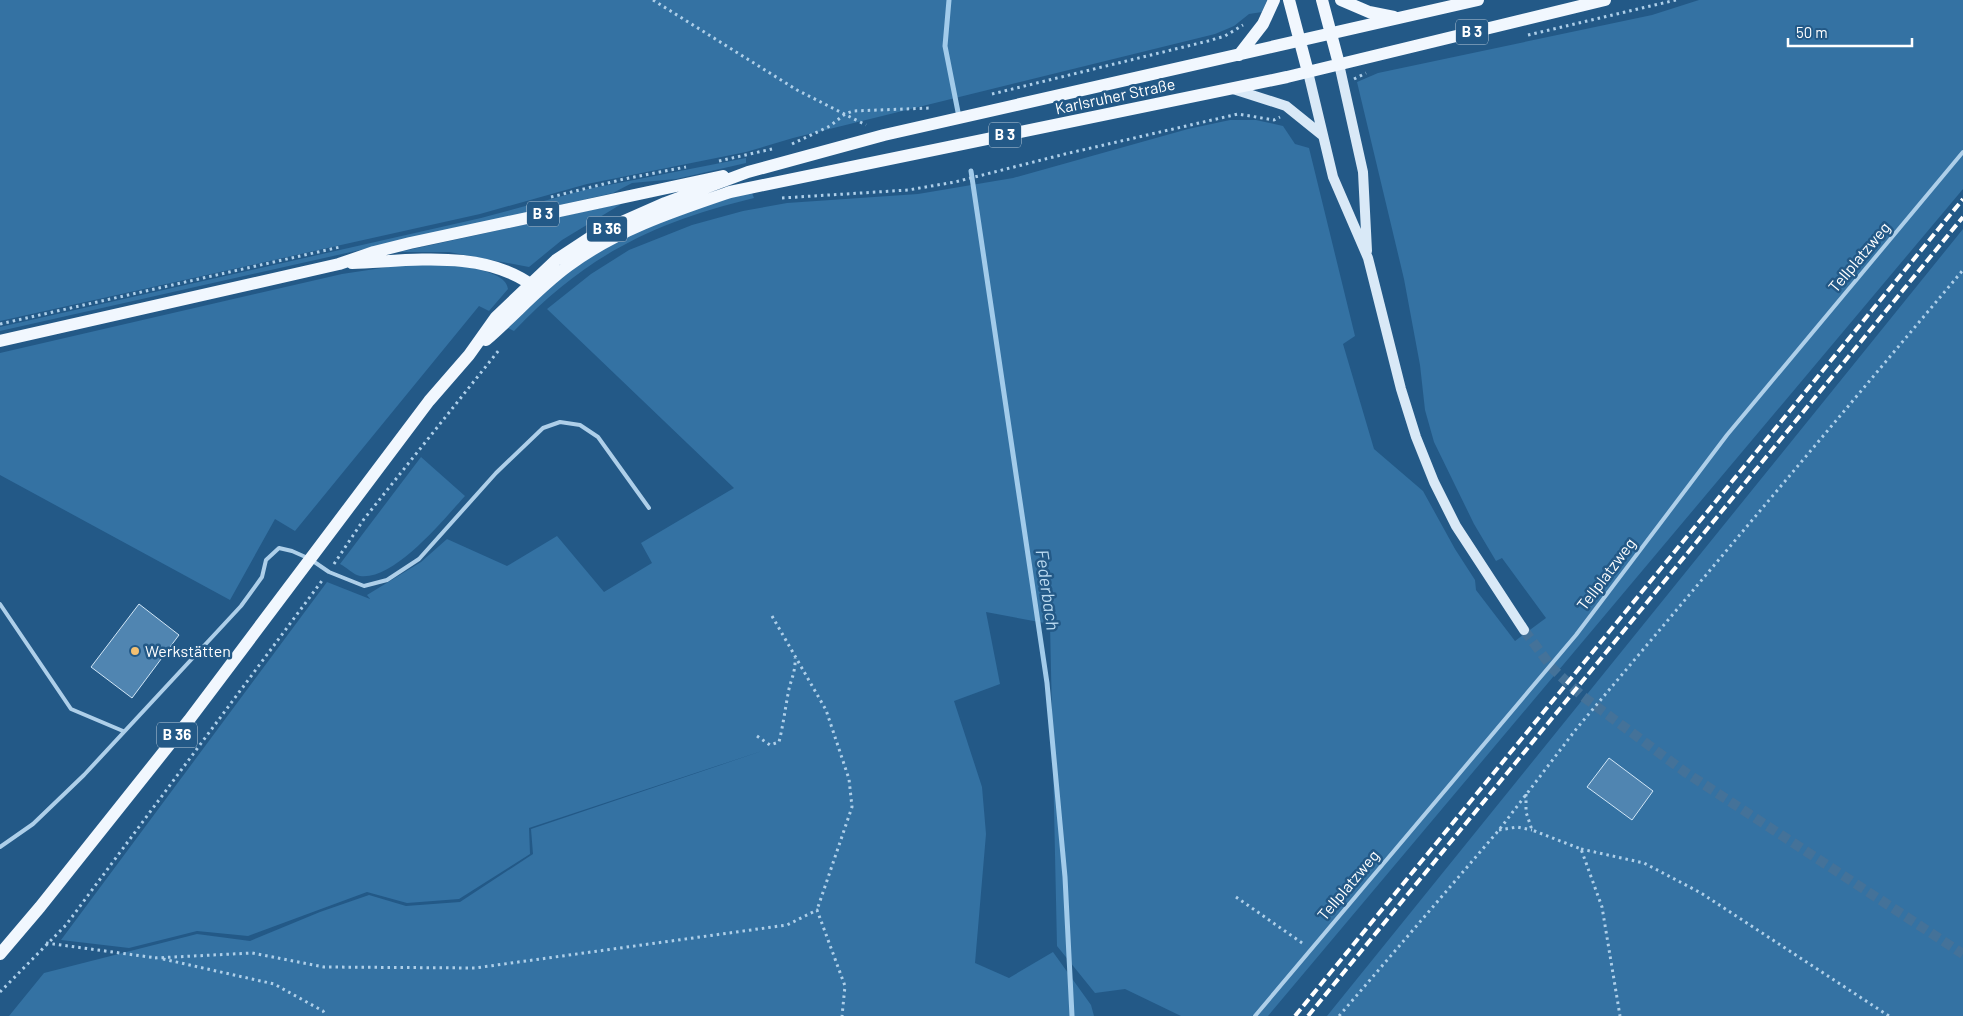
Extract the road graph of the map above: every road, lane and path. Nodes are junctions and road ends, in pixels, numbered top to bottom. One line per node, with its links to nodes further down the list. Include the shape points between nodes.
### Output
1 (653, 0): 16 (path, via 797,90 845,114)
2 (1274, 0): 11 (main road, via 1263,24)
3 (1289, 0): 10 (main road)
4 (1322, 0): 9 (main road)
5 (1341, 0): 8 (main road, via 1369,12)
6 (1478, 0): 8 (main road, B 3)
7 (1605, 0): 12 (main road, Karlsruher Straße / B 3)
8 (1398, 18): 9 (main road, B 3)
9 (1331, 32): 10 (main road, B 3); 12 (main road)
10 (1300, 40): 11 (main road, B 3); 13 (main road)
11 (1239, 55): 19 (main road, B 3, via 931,124)
12 (1339, 64): 13 (main road, Karlsruher Straße / B 3); 21 (main road, via 1363,172)
13 (1308, 72): 14 (main road, Karlsruher Straße / B 3); 17 (main road)
14 (1233, 89): 15 (main road); 24 (main road, Karlsruher Straße / B 3, via 750,187 633,228 587,252)
15 (1286, 106): 17 (main road); 20 (path, via 1280,117 1274,120 1238,114 955,182 908,190)
16 (931, 108)
17 (1322, 135): 21 (main road, via 1332,177)
18 (1963, 152): 44 (lane, Tellplatzweg, via 1727,435 1576,635)
19 (748, 172): 22 (main road, B 3, via 410,243); 24 (main road, B 36, via 597,233 556,260)
20 (780, 198)
21 (1368, 258): 32 (main road, via 1400,389 1434,482 1476,560)
22 (339, 264): 24 (main road, B 3, via 409,259 455,260 501,270); 25 (main road, B 3)
23 (1963, 270): 36 (path, via 1577,728)
24 (534, 287): 28 (main road, B 36, via 496,317)
25 (0, 341)
26 (504, 345): 29 (path, via 364,519)
27 (649, 508): 29 (lane, via 598,437 580,425 560,422 543,428 496,473 419,559 395,575 364,586)
28 (310, 559): 29 (lane); 34 (lane, via 279,548 274,551 266,560 262,577 241,606); 45 (main road, B 36, via 183,728)
29 (329, 572): 43 (path, via 66,925)
30 (0, 604): 34 (lane, via 71,709)
31 (772, 616): 33 (path)
32 (1524, 630)
33 (794, 655): 35 (path, via 796,670 788,692 779,742 770,745); 42 (path, via 826,710 849,779 852,807)
34 (123, 731): 39 (lane, via 84,775 33,824)
35 (756, 736)
36 (1526, 793): 37 (path); 38 (path, via 1526,812)
37 (1499, 830): 38 (path); 51 (path)
38 (1532, 830): 40 (path)
39 (0, 847)
40 (1581, 849): 52 (path, via 1602,907); 53 (path, via 1644,863 1701,893)
41 (1236, 897): 44 (path)
42 (817, 910): 46 (path, via 787,925 474,968 324,967 252,953); 49 (path, via 845,986)
43 (46, 943): 46 (path); 47 (path)
44 (1311, 949): 50 (lane, Tellplatzweg)
45 (0, 954)
46 (155, 958): 48 (path, via 274,984 323,1011)
47 (0, 992)
48 (326, 1016)
49 (842, 1016)
50 (1255, 1016)
51 (1339, 1016)
52 (1620, 1016)
53 (1889, 1016)

